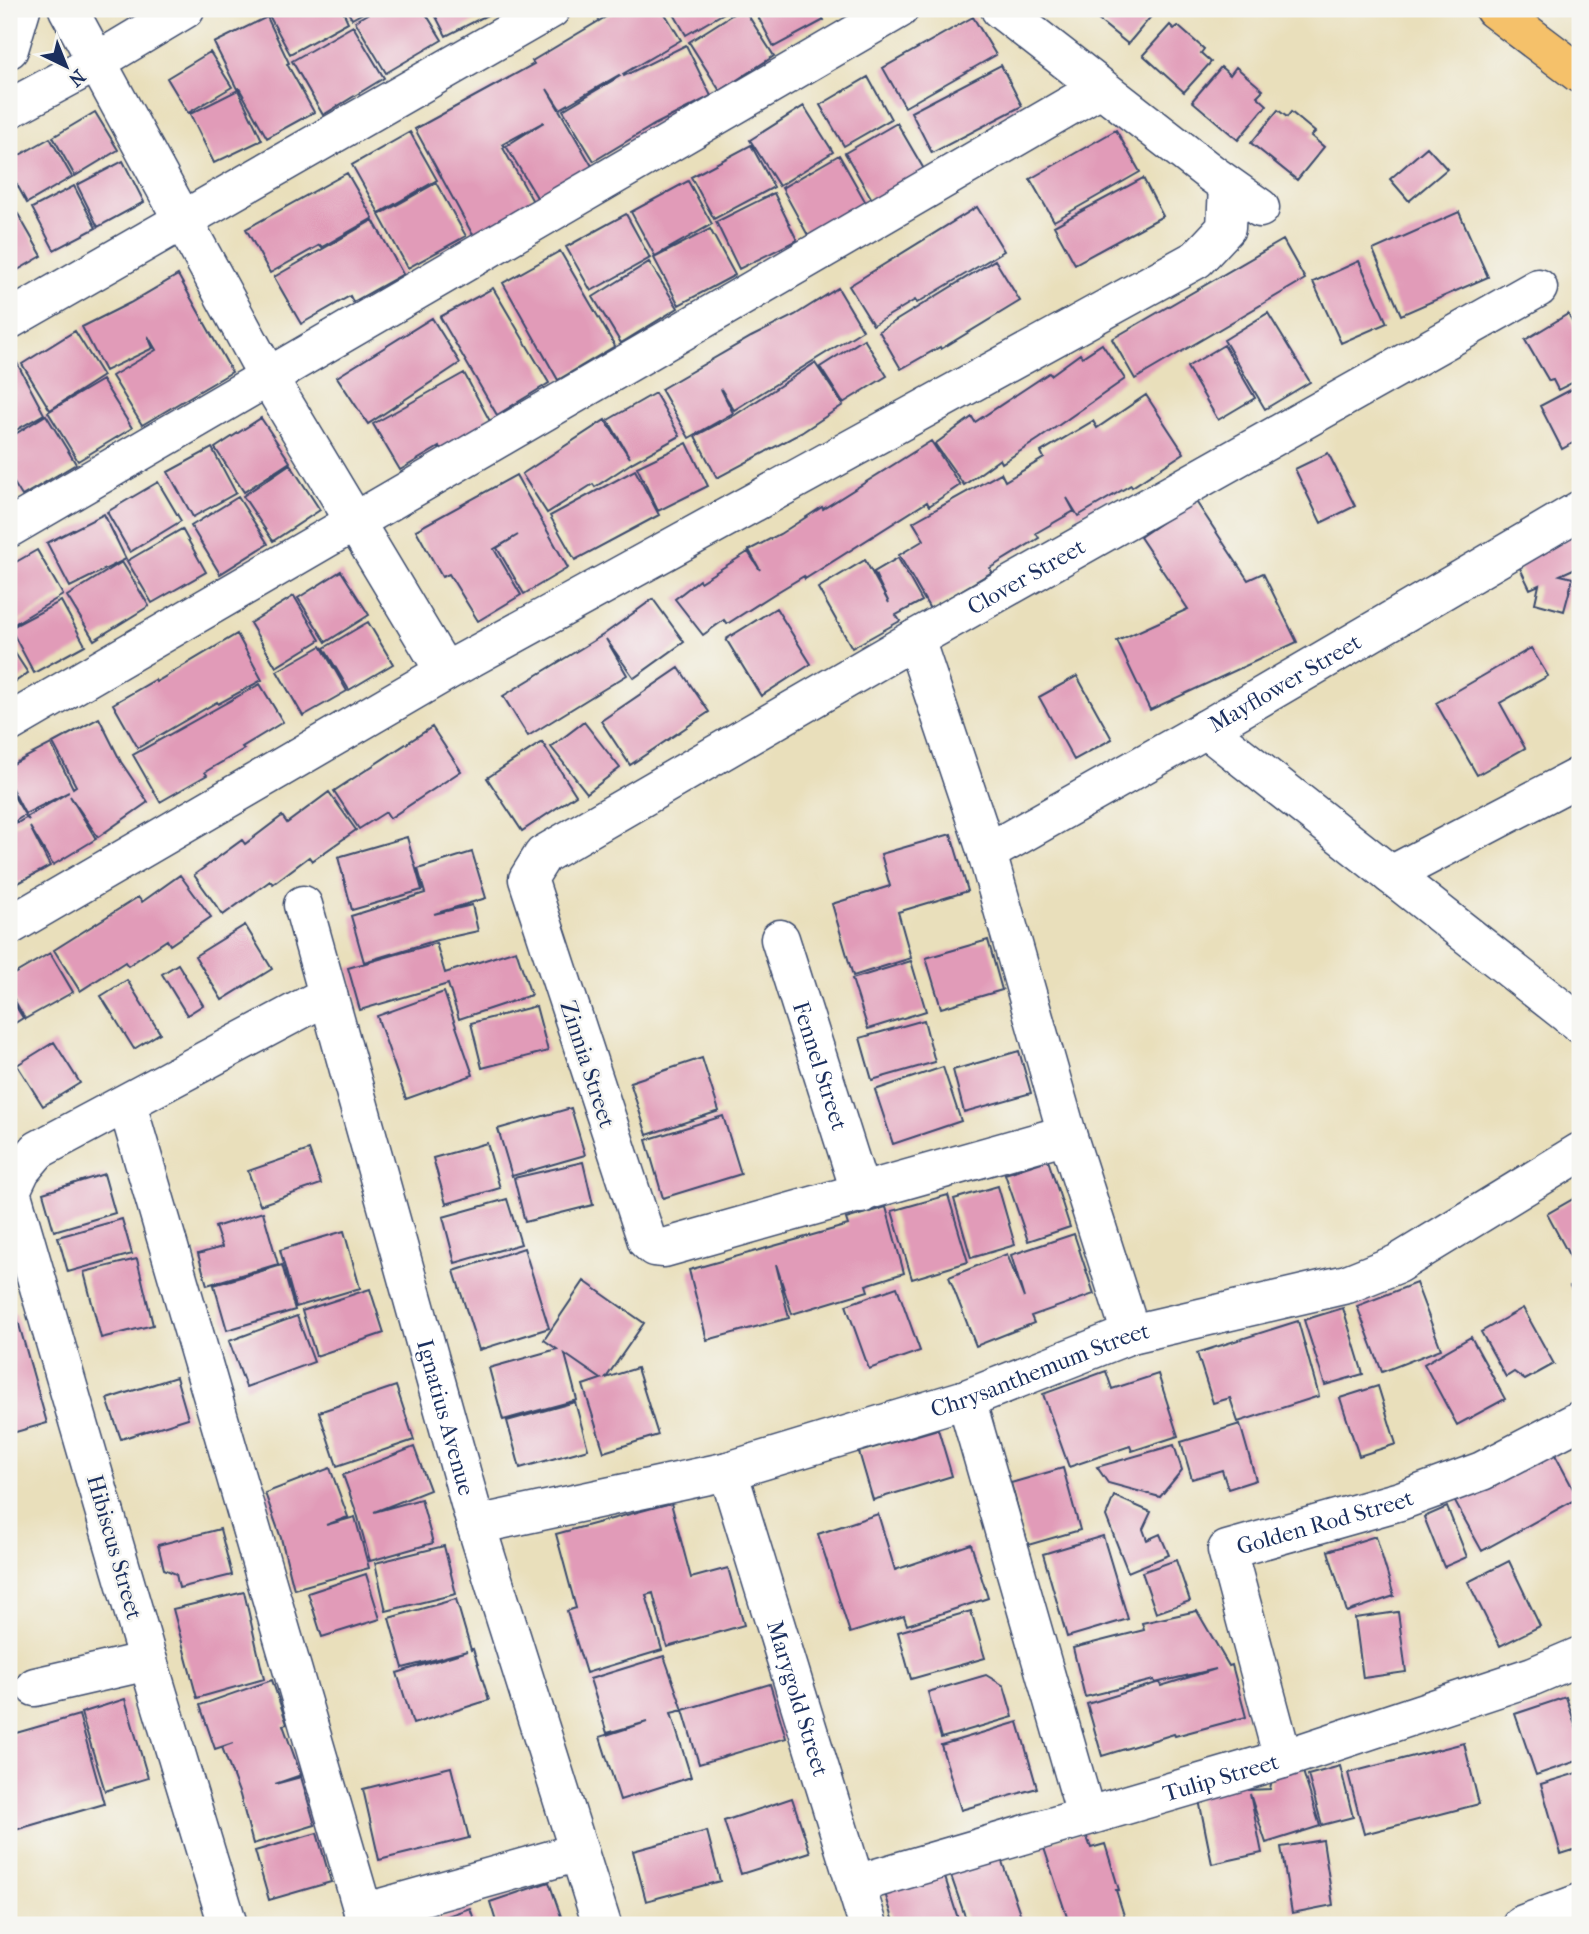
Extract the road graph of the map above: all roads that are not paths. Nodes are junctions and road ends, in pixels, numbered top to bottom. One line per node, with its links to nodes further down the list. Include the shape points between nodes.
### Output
1 (21, 9): 8 (street)
2 (68, 9): 9 (street)
3 (185, 9): 9 (street)
4 (551, 9): 15 (street)
5 (899, 9): 18 (street)
6 (1000, 9): 11 (street)
7 (1494, 9): 10 (main road)
8 (9, 49)
9 (98, 61): 12 (street); 15 (street)
10 (1580, 74)
11 (1100, 88): 13 (street); 20 (street)
12 (9, 109)
13 (1228, 186): 14 (street); 23 (street, via 1226,228 1197,259)
14 (1260, 208)
15 (183, 219): 17 (street); 18 (street)
16 (1538, 288): 22 (street, Clover Street)
17 (9, 320)
18 (268, 377): 20 (street); 21 (street)
19 (1580, 510): 25 (street, Mayflower Street)
20 (354, 522): 23 (street); 24 (street)
21 (9, 528)
22 (915, 639): 27 (street); 29 (street, Clover Street, via 543,855)
23 (445, 672): 31 (street)
24 (9, 723)
25 (1206, 729): 27 (street, Mayflower Street); 28 (street)
26 (1580, 776): 28 (street)
27 (987, 853): 36 (street)
28 (1391, 875): 34 (street)
29 (527, 878): 38 (street, Zinnia Street, via 647,1241 664,1248)
30 (303, 905): 33 (street, Ignatius Avenue)
31 (9, 926)
32 (779, 939): 38 (street, Fennel Street)
33 (328, 995): 35 (street); 43 (street, Ignatius Avenue)
34 (1580, 1024)
35 (127, 1104): 45 (street, Hibiscus Street, via 38,1150 11,1191); 52 (street)
36 (1067, 1134): 38 (street); 39 (street)
37 (1580, 1152): 39 (street, Chrysanthemum Street, via 1396,1264 1347,1284)
38 (862, 1194)
39 (1131, 1334): 40 (street, Chrysanthemum Street)
40 (966, 1399): 42 (street, Chrysanthemum Street); 48 (street)
41 (1580, 1420): 47 (street, Golden Rod Street, via 1482,1471 1400,1501 1227,1550)
42 (728, 1471): 43 (street, Chrysanthemum Street); 50 (street, Marygold Street)
43 (476, 1525): 49 (street, Ignatius Avenue)
44 (1580, 1656): 47 (street, Tulip Street)
45 (148, 1661): 46 (street); 53 (street, Hibiscus Street)
46 (34, 1687)
47 (1283, 1759): 48 (street, Tulip Street)
48 (1086, 1815): 50 (street, Tulip Street)
49 (579, 1852): 52 (street); 54 (street, Ignatius Avenue)
50 (856, 1884): 55 (street, Marygold Street)
51 (1580, 1903): 56 (street)
52 (365, 1919)
53 (228, 1925)
54 (602, 1925)
55 (868, 1925)
56 (1521, 1925)

